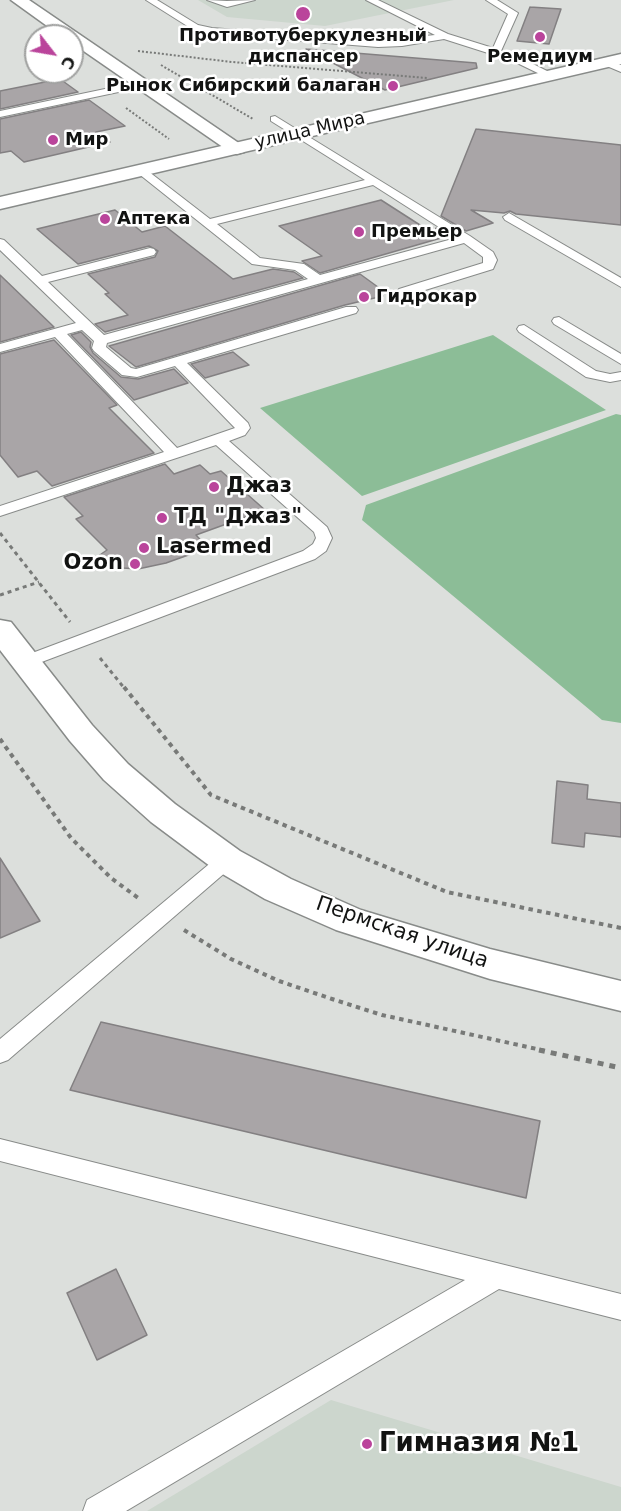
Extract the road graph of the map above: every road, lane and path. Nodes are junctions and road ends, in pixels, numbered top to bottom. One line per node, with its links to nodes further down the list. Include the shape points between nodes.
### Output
1 (19, 0): 7 (street)
2 (151, 0): 8 (lane, via 195,27 212,31 378,44)
3 (212, 0): 4 (lane, via 227,4)
4 (250, 0)
5 (371, 0): 8 (lane)
6 (491, 0): 11 (lane, via 513,13)
7 (54, 24)
8 (445, 36): 11 (lane)
9 (84, 44): 16 (street)
10 (137, 51): 12 (path)
11 (496, 52): 15 (lane)
12 (148, 57)
13 (158, 63): 20 (path)
14 (616, 63): 15 (street, улица Мира)
15 (550, 75): 21 (street, улица Мира)
16 (143, 84): 19 (lane); 22 (street)
17 (120, 104): 23 (path)
18 (275, 119): 21 (lane)
19 (1, 121)
20 (260, 123)
21 (297, 134): 22 (street, улица Мира); 25 (lane)
22 (237, 148): 23 (street, улица Мира)
23 (195, 158): 24 (street, улица Мира)
24 (140, 171): 26 (street, улица Мира); 28 (lane)
25 (372, 182): 28 (lane); 29 (lane)
26 (0, 203)
27 (509, 217): 34 (lane)
28 (207, 223): 33 (lane, via 256,261 299,267)
29 (466, 239): 33 (lane); 35 (lane, via 489,255 488,266)
30 (0, 243): 32 (lane)
31 (150, 252): 32 (lane)
32 (39, 280): 38 (lane)
33 (318, 280): 41 (lane)
34 (621, 283)
35 (404, 292)
36 (351, 310): 44 (lane)
37 (559, 321): 43 (lane)
38 (85, 325): 40 (lane); 41 (lane)
39 (524, 329): 45 (lane, via 591,374)
40 (57, 332): 42 (lane); 47 (lane)
41 (101, 340): 44 (lane, via 99,348 127,372)
42 (0, 348)
43 (621, 360)
44 (177, 362): 46 (lane, via 242,423 240,432)
45 (621, 376)
46 (219, 440): 47 (lane); 53 (lane, via 321,530 324,538 320,548)
47 (175, 454): 48 (lane)
48 (0, 511)
49 (0, 533): 50 (path)
50 (39, 582): 51 (path); 53 (path)
51 (0, 595)
52 (0, 629): 54 (street, Пермская улица)
53 (85, 640): 54 (lane); 58 (path, via 211,795 447,892)
54 (25, 662): 56 (street, Пермская улица, via 116,772)
55 (0, 739): 57 (path, via 71,838 111,878)
56 (226, 860): 57 (lane); 59 (street, Пермская улица, via 278,889 349,920 490,964)
57 (162, 915): 60 (lane); 61 (path, via 231,959 332,999 382,1015)
58 (621, 928)
59 (621, 996)
60 (0, 1053)
61 (621, 1068)
62 (0, 1150): 63 (lane)
63 (498, 1275): 64 (lane); 65 (lane)
64 (621, 1306)
65 (98, 1511)

